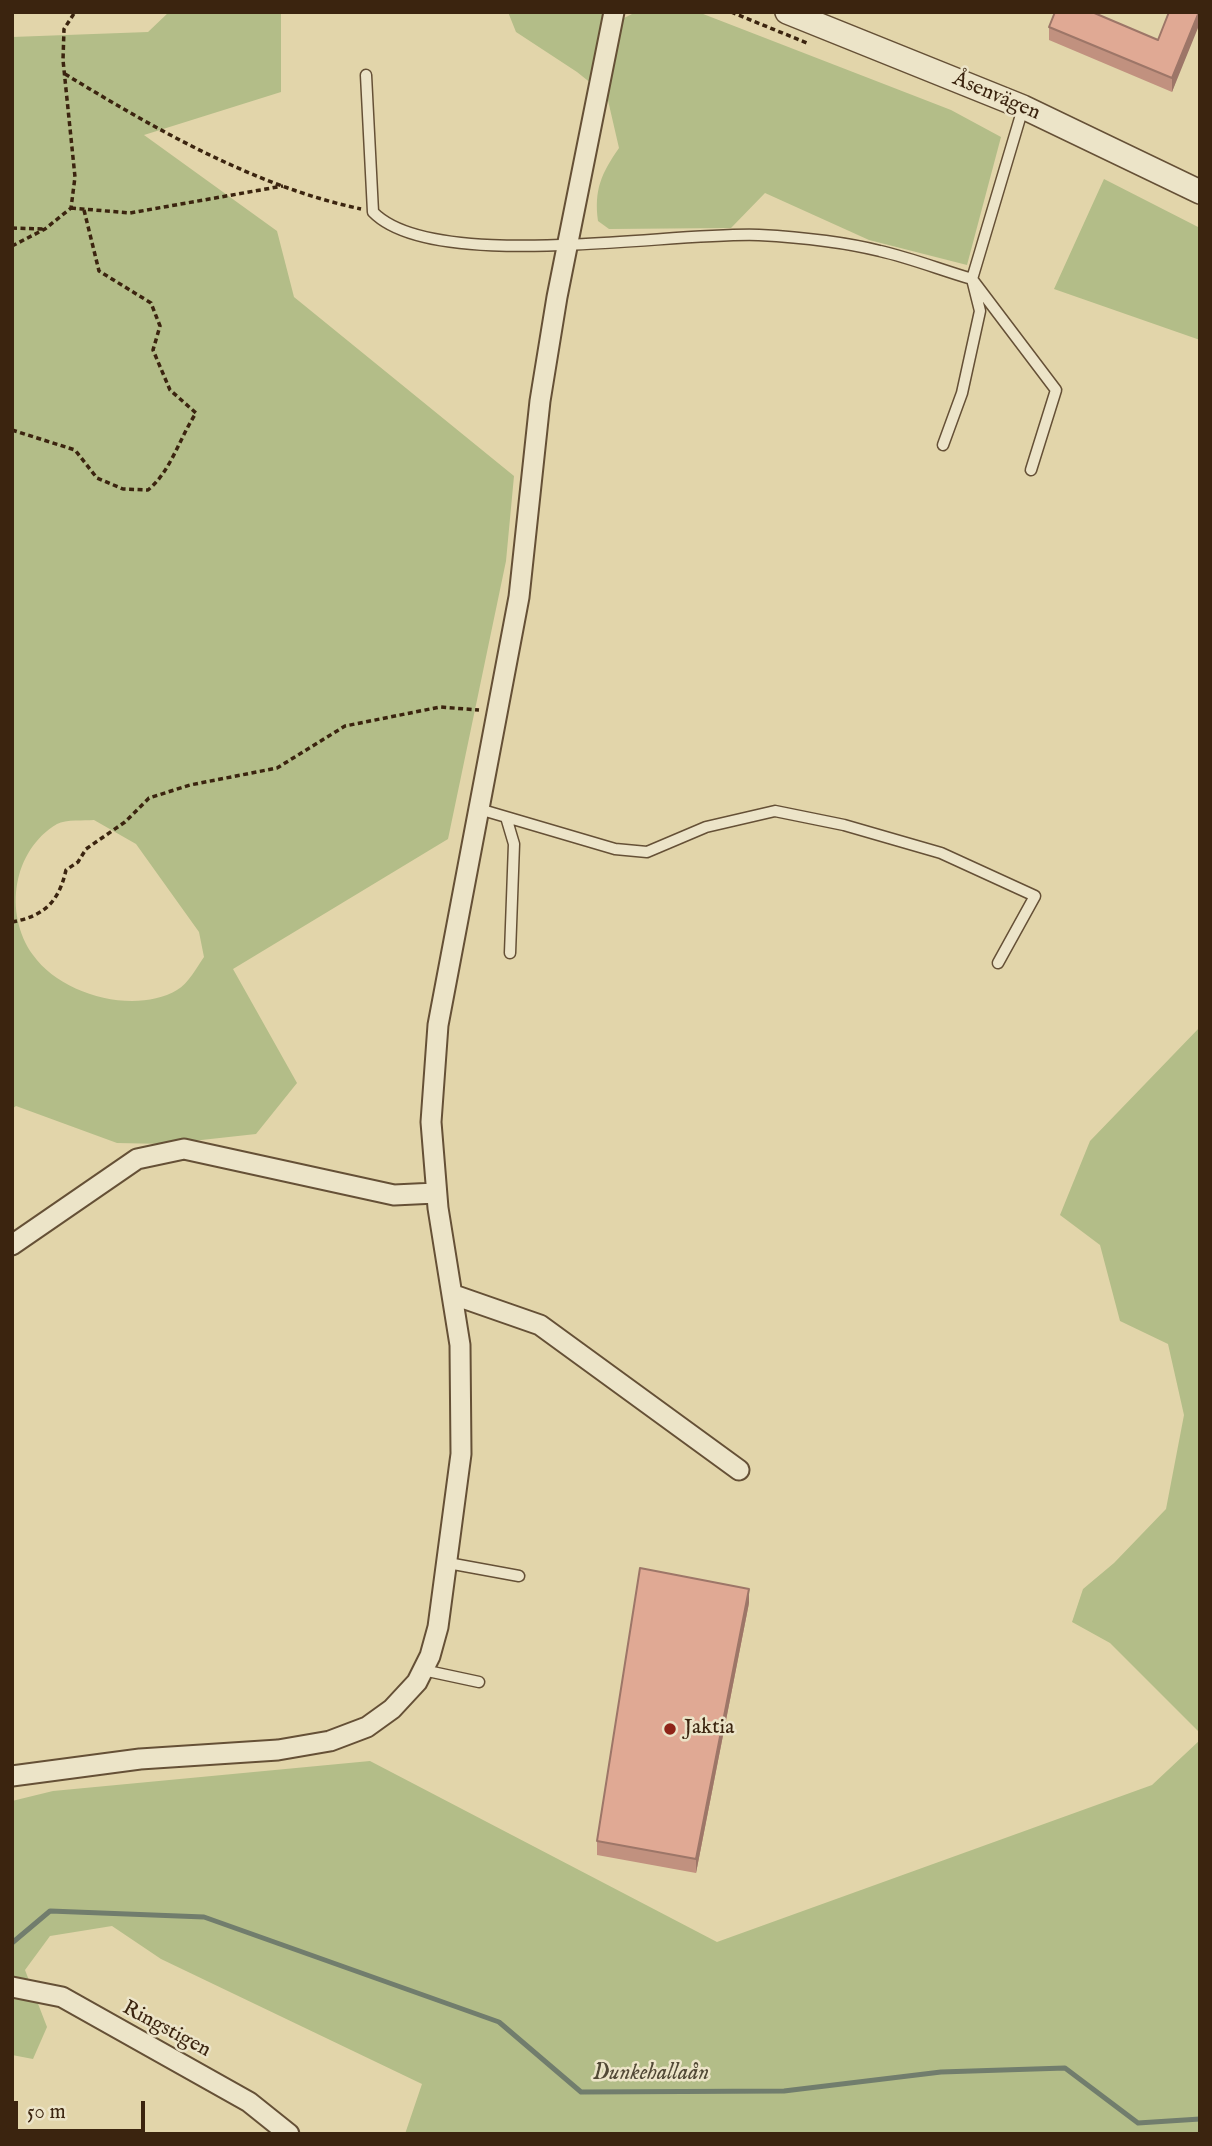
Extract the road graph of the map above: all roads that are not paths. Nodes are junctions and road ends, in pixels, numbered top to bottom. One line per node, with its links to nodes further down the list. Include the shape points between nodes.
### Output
1 (614, 12): 6 (street)
2 (787, 12): 4 (street, Åsenvägen)
3 (366, 75): 6 (lane, via 373,212 386,225 436,238)
4 (1023, 107): 5 (street, Åsenvägen); 7 (lane)
5 (1200, 192)
6 (566, 246): 7 (lane, via 758,235 878,250); 10 (street, via 540,401 519,597)
7 (972, 279): 8 (lane, via 980,311 962,393); 9 (lane, via 1056,390)
8 (943, 445)
9 (1031, 470)
10 (478, 809): 11 (lane); 14 (street, via 438,1025 431,1122)
11 (506, 817): 12 (lane, via 513,844); 13 (lane, via 615,849 647,852 706,827 775,811 941,853 1035,896)
12 (510, 953)
13 (998, 963)
14 (436, 1193): 15 (street, via 394,1195 184,1149 137,1159); 16 (street)
15 (12, 1245)
16 (454, 1296): 17 (street, via 540,1325); 18 (street, via 460,1345 461,1454)
17 (739, 1470)
18 (448, 1563): 19 (lane); 20 (street, via 438,1628)
19 (519, 1576)
20 (423, 1670): 21 (lane); 22 (street, via 392,1709 367,1727 330,1741)
21 (479, 1682)
22 (12, 1776)
23 (12, 1987): 24 (street, Ringstigen, via 62,1997 238,2095)
24 (289, 2134)

